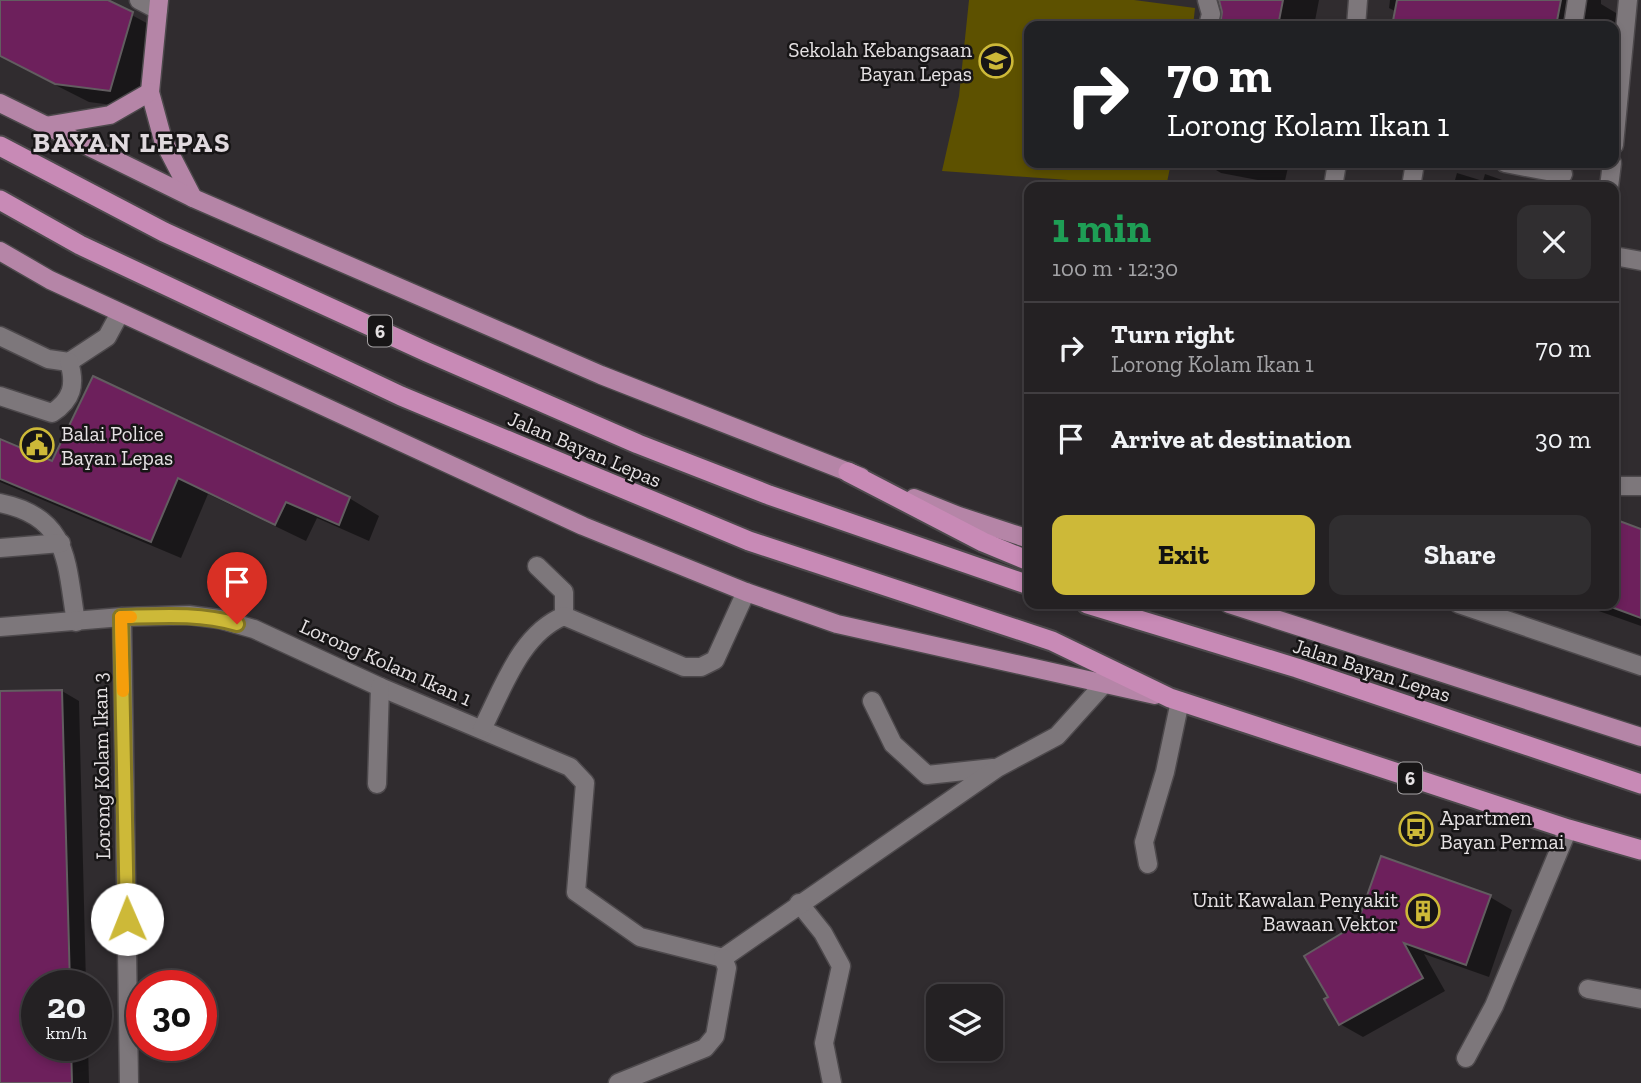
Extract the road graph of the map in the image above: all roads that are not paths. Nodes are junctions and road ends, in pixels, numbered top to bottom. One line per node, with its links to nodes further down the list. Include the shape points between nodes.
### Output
1 (139, 0): 6 (street)
2 (1207, 0): 7 (street)
3 (1358, 0): 8 (street)
4 (1577, 0): 9 (street)
5 (1628, 0): 11 (street)
6 (159, 5): 10 (main road)
7 (1209, 21)
8 (1356, 21)
9 (1574, 21)
10 (150, 92): 13 (main road, via 110,115); 17 (main road, via 163,140)
11 (1619, 93)
12 (0, 103): 13 (main road)
13 (45, 126): 17 (main road)
14 (0, 146): 35 (highway, Jalan Bayan Lepas / 6, via 164,232 638,444 769,495)
15 (1529, 168): 16 (street)
16 (1563, 175)
17 (193, 198): 26 (main road, via 601,375)
18 (0, 200): 49 (highway, Jalan Bayan Lepas / 6, via 80,245 401,396 749,541 1052,641)
19 (0, 251): 22 (main road, Jalan Bayan Lepas, via 50,281)
20 (1619, 257): 21 (street)
21 (1641, 261)
22 (120, 313): 24 (street, via 107,337); 36 (main road, Jalan Bayan Lepas, via 583,526)
23 (0, 336): 24 (street, via 48,359)
24 (69, 362): 25 (street, via 74,378 66,404 52,413)
25 (0, 396)
26 (848, 472): 30 (main road); 33 (highway)
27 (1619, 486): 28 (street)
28 (1641, 486)
29 (0, 503): 31 (street, via 36,514)
30 (1024, 537)
31 (61, 543): 32 (street); 43 (street)
32 (0, 548)
33 (1024, 559)
34 (537, 566): 41 (street, via 564,592)
35 (1024, 583)
36 (746, 592): 41 (street, via 715,660 701,667 684,667); 47 (main road, Jalan Bayan Lepas, via 837,624)
37 (1103, 609): 45 (highway, Jalan Bayan Lepas)
38 (1138, 609): 45 (highway)
39 (1473, 609): 46 (street)
40 (1275, 611): 52 (main road)
41 (564, 616): 51 (street, via 549,622 527,644)
42 (121, 617): 43 (street, Lorong Kolam Ikan 1); 48 (street, Lorong Kolam Ikan 1, via 219,619 254,629); 65 (street, Lorong Kolam Ikan 3)
43 (76, 622): 44 (street, Lorong Kolam Ikan 1)
44 (0, 627)
45 (1195, 638): 55 (highway, Jalan Bayan Lepas)
46 (1641, 667)
47 (1103, 685): 49 (main road, Jalan Bayan Lepas); 53 (street, via 1057,736)
48 (380, 687): 51 (street, Lorong Kolam Ikan 1); 54 (street)
49 (1175, 700): 56 (highway, Jalan Bayan Lepas / 6); 58 (street, via 1165,772 1143,842)
50 (872, 701): 53 (street, via 893,744 928,775)
51 (482, 729): 60 (street, Lorong Kolam Ikan 1, via 570,767 584,783 576,892 640,937)
52 (1641, 737)
53 (998, 768): 59 (street)
54 (377, 784)
55 (1641, 784)
56 (1568, 829): 57 (highway, Jalan Bayan Lepas / 6); 63 (street, via 1494,1006)
57 (1641, 850)
58 (1148, 864)
59 (799, 903): 60 (street); 66 (street, via 841,966 824,1043)
60 (723, 958): 64 (street, via 727,968 711,1043)
61 (1588, 989): 62 (street)
62 (1641, 999)
63 (1466, 1058)
64 (628, 1081)
65 (129, 1083)
66 (832, 1083)

